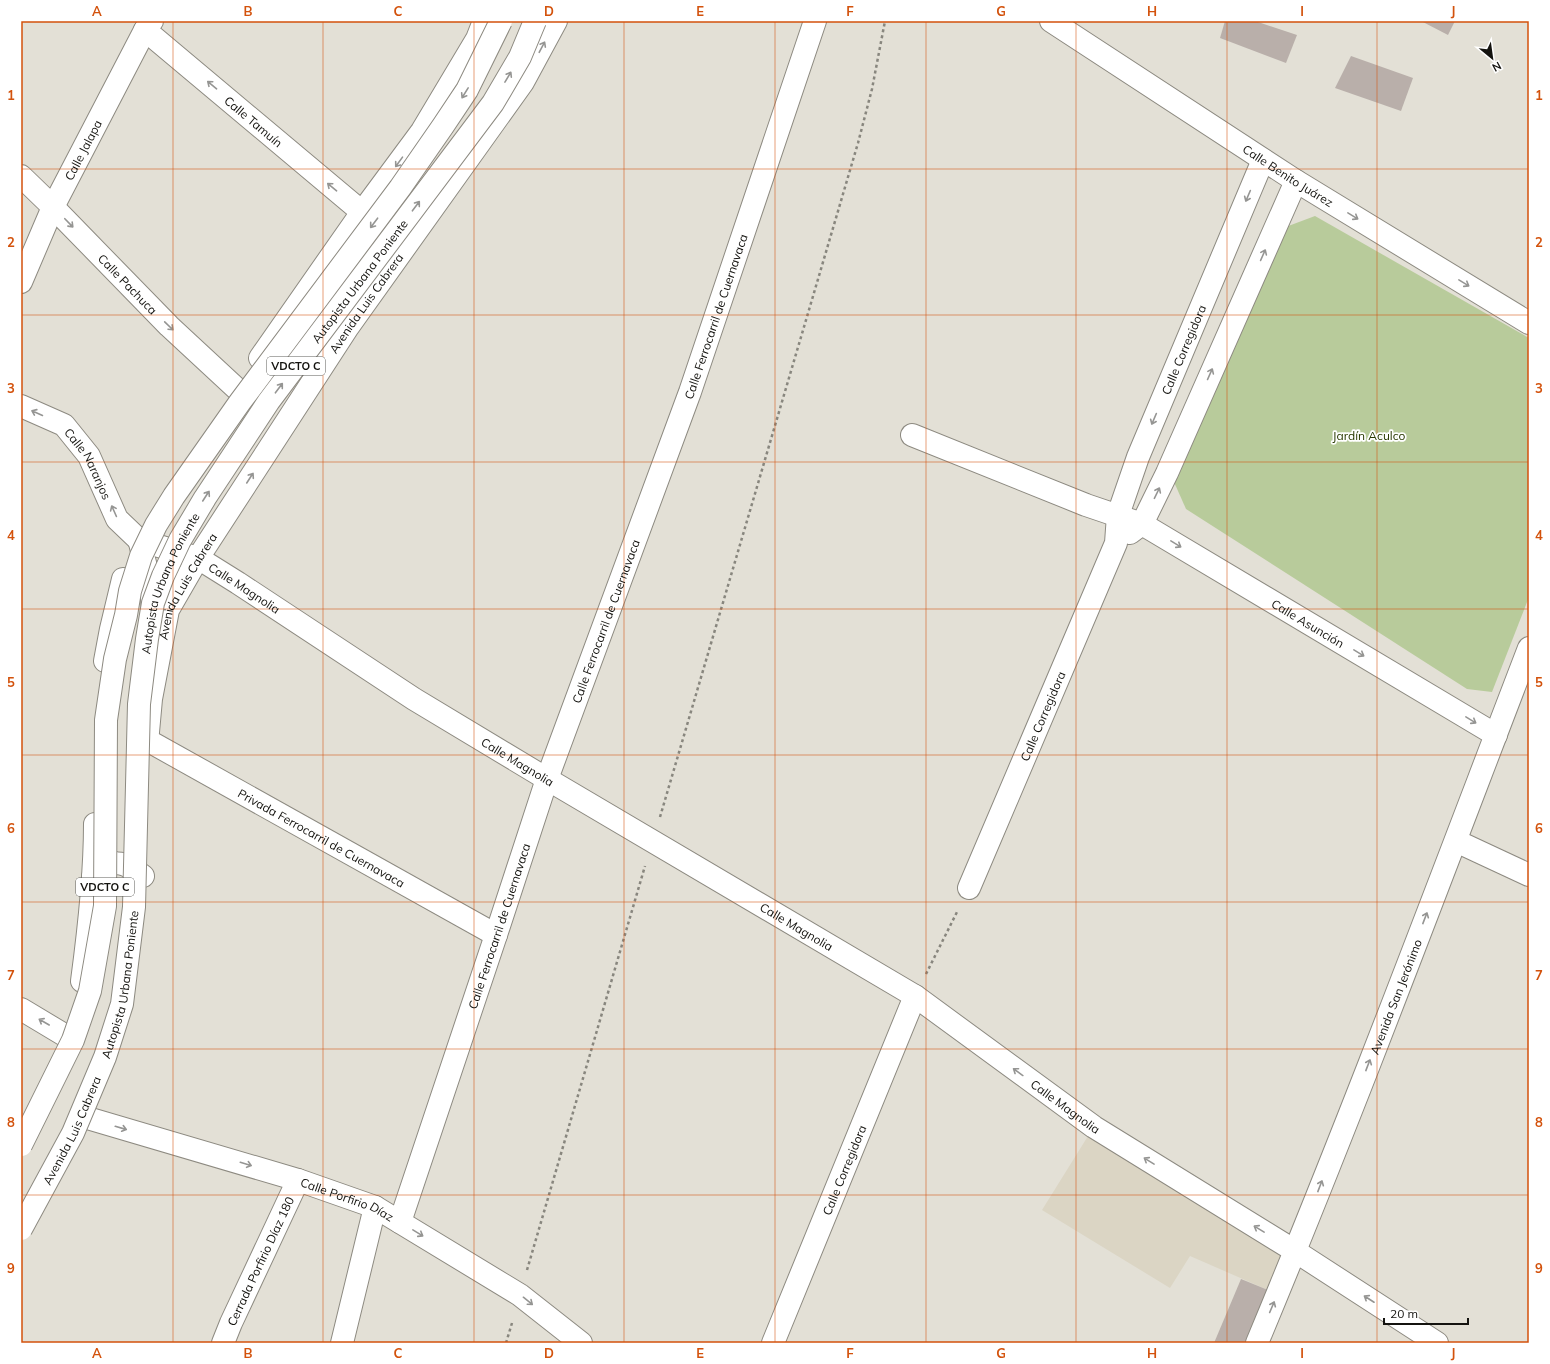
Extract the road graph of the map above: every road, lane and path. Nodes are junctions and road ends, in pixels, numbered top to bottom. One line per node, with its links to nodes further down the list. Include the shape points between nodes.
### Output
1 (484, 21): 9 (main road, via 477,39)
2 (501, 21): 44 (main road, Autopista Urbana Poniente / VDCTO C, one-way to 44, bridge, via 467,90 443,126 174,496 141,556 130,591 115,659 106,720 105,906 90,991 73,1040)
3 (535, 21): 48 (main road, Autopista Urbana Poniente / VDCTO C, one-way to 3, bridge, via 73,1132 105,1057 122,1004 134,907 139,704 153,604 163,576 180,540 205,498 270,401 493,103 520,56)
4 (556, 21): 11 (main road, Avenida Luis Cabrera, one-way to 4, via 523,82)
5 (814, 21): 29 (main road, Calle Ferrocarril de Cuernavaca, via 690,392)
6 (885, 21): 30 (path, via 872,89 858,143)
7 (1051, 21): 10 (main road, Calle Benito Juárez)
8 (149, 25): 14 (main road, Calle Jalapa); 15 (main road, Calle Tamuín, one-way to 8)
9 (422, 131): 11 (main road, via 424,147 437,168 452,171); 15 (main road, one-way to 15)
10 (1263, 160): 13 (main road, Calle Benito Juárez); 21 (main road, Calle Corregidora, one-way to 21, via 1138,456)
11 (463, 166): 25 (main road, Avenida Luis Cabrera, one-way to 11, via 348,327)
12 (21, 176): 14 (main road, Calle Pachuca)
13 (1296, 181): 17 (main road, Calle Benito Juárez, one-way to 17); 22 (main road, one-way to 13)
14 (53, 207): 16 (main road, Calle Jalapa); 18 (main road, Calle Pachuca, one-way to 18, via 169,326)
15 (362, 212): 18 (main road)
16 (21, 282)
17 (1529, 323)
18 (238, 390): 23 (main road)
19 (21, 406): 23 (main road, Calle Naranjos, one-way to 19, via 117,519 89,456 64,425)
20 (912, 435): 21 (main road, Calle Asunción, via 1086,505)
21 (1118, 515): 22 (main road, Calle Asunción); 24 (main road, Calle Corregidora)
22 (1142, 524): 24 (main road); 27 (main road, Calle Asunción, one-way to 27)
23 (140, 540): 25 (main road, Calle Magnolia); 31 (main road, via 151,587 154,622 144,678 132,781); 36 (main road, via 122,582 99,696 95,748)
24 (1116, 543): 37 (main road, Calle Corregidora)
25 (198, 558): 28 (main road, Avenida Luis Cabrera, via 168,610 151,699); 29 (main road, Calle Magnolia, via 414,699)
26 (1529, 648): 27 (main road, Avenida San Jerónimo)
27 (1496, 735): 32 (main road, Avenida San Jerónimo)
28 (147, 740): 31 (main road, Avenida Luis Cabrera); 38 (main road, Privada Ferrocarril de Cuernavaca)
29 (547, 779): 38 (main road, Calle Ferrocarril de Cuernavaca); 39 (main road, Calle Magnolia)
30 (659, 820)
31 (144, 824): 35 (main road, Avenida Luis Cabrera)
32 (1456, 841): 34 (main road); 49 (main road, Avenida San Jerónimo, one-way to 32)
33 (647, 858): 50 (path)
34 (1529, 875)
35 (143, 876): 36 (main road, via 131,867 113,863); 42 (main road, Avenida Luis Cabrera, via 138,948 126,1011)
36 (93, 877): 41 (main road, via 82,982)
37 (968, 888): 39 (path)
38 (496, 935): 47 (main road, Calle Ferrocarril de Cuernavaca)
39 (915, 996): 49 (main road, Calle Magnolia, one-way to 39, via 1094,1127); 56 (main road, Calle Corregidora)
40 (21, 1009): 41 (main road, one-way to 40)
41 (66, 1036): 43 (main road)
42 (84, 1117): 45 (main road, Calle Porfirio Díaz, one-way to 45); 48 (main road, Avenida Luis Cabrera)
43 (21, 1130)
44 (21, 1145)
45 (298, 1180): 46 (main road, Calle Porfirio Díaz); 52 (main road, Cerrada Porfirio Díaz 180)
46 (375, 1207): 47 (main road, Calle Porfirio Díaz); 53 (main road)
47 (400, 1222): 55 (main road, Calle Porfirio Díaz, one-way to 55, via 520,1295)
48 (21, 1230)
49 (1295, 1251): 57 (main road, Avenida San Jerónimo, one-way to 49); 58 (main road, Calle Magnolia, one-way to 49)
50 (527, 1272)
51 (513, 1321): 54 (path)
52 (223, 1343)
53 (342, 1343)
54 (506, 1343)
55 (580, 1343)
56 (773, 1343)
57 (1257, 1343)
58 (1437, 1343)

